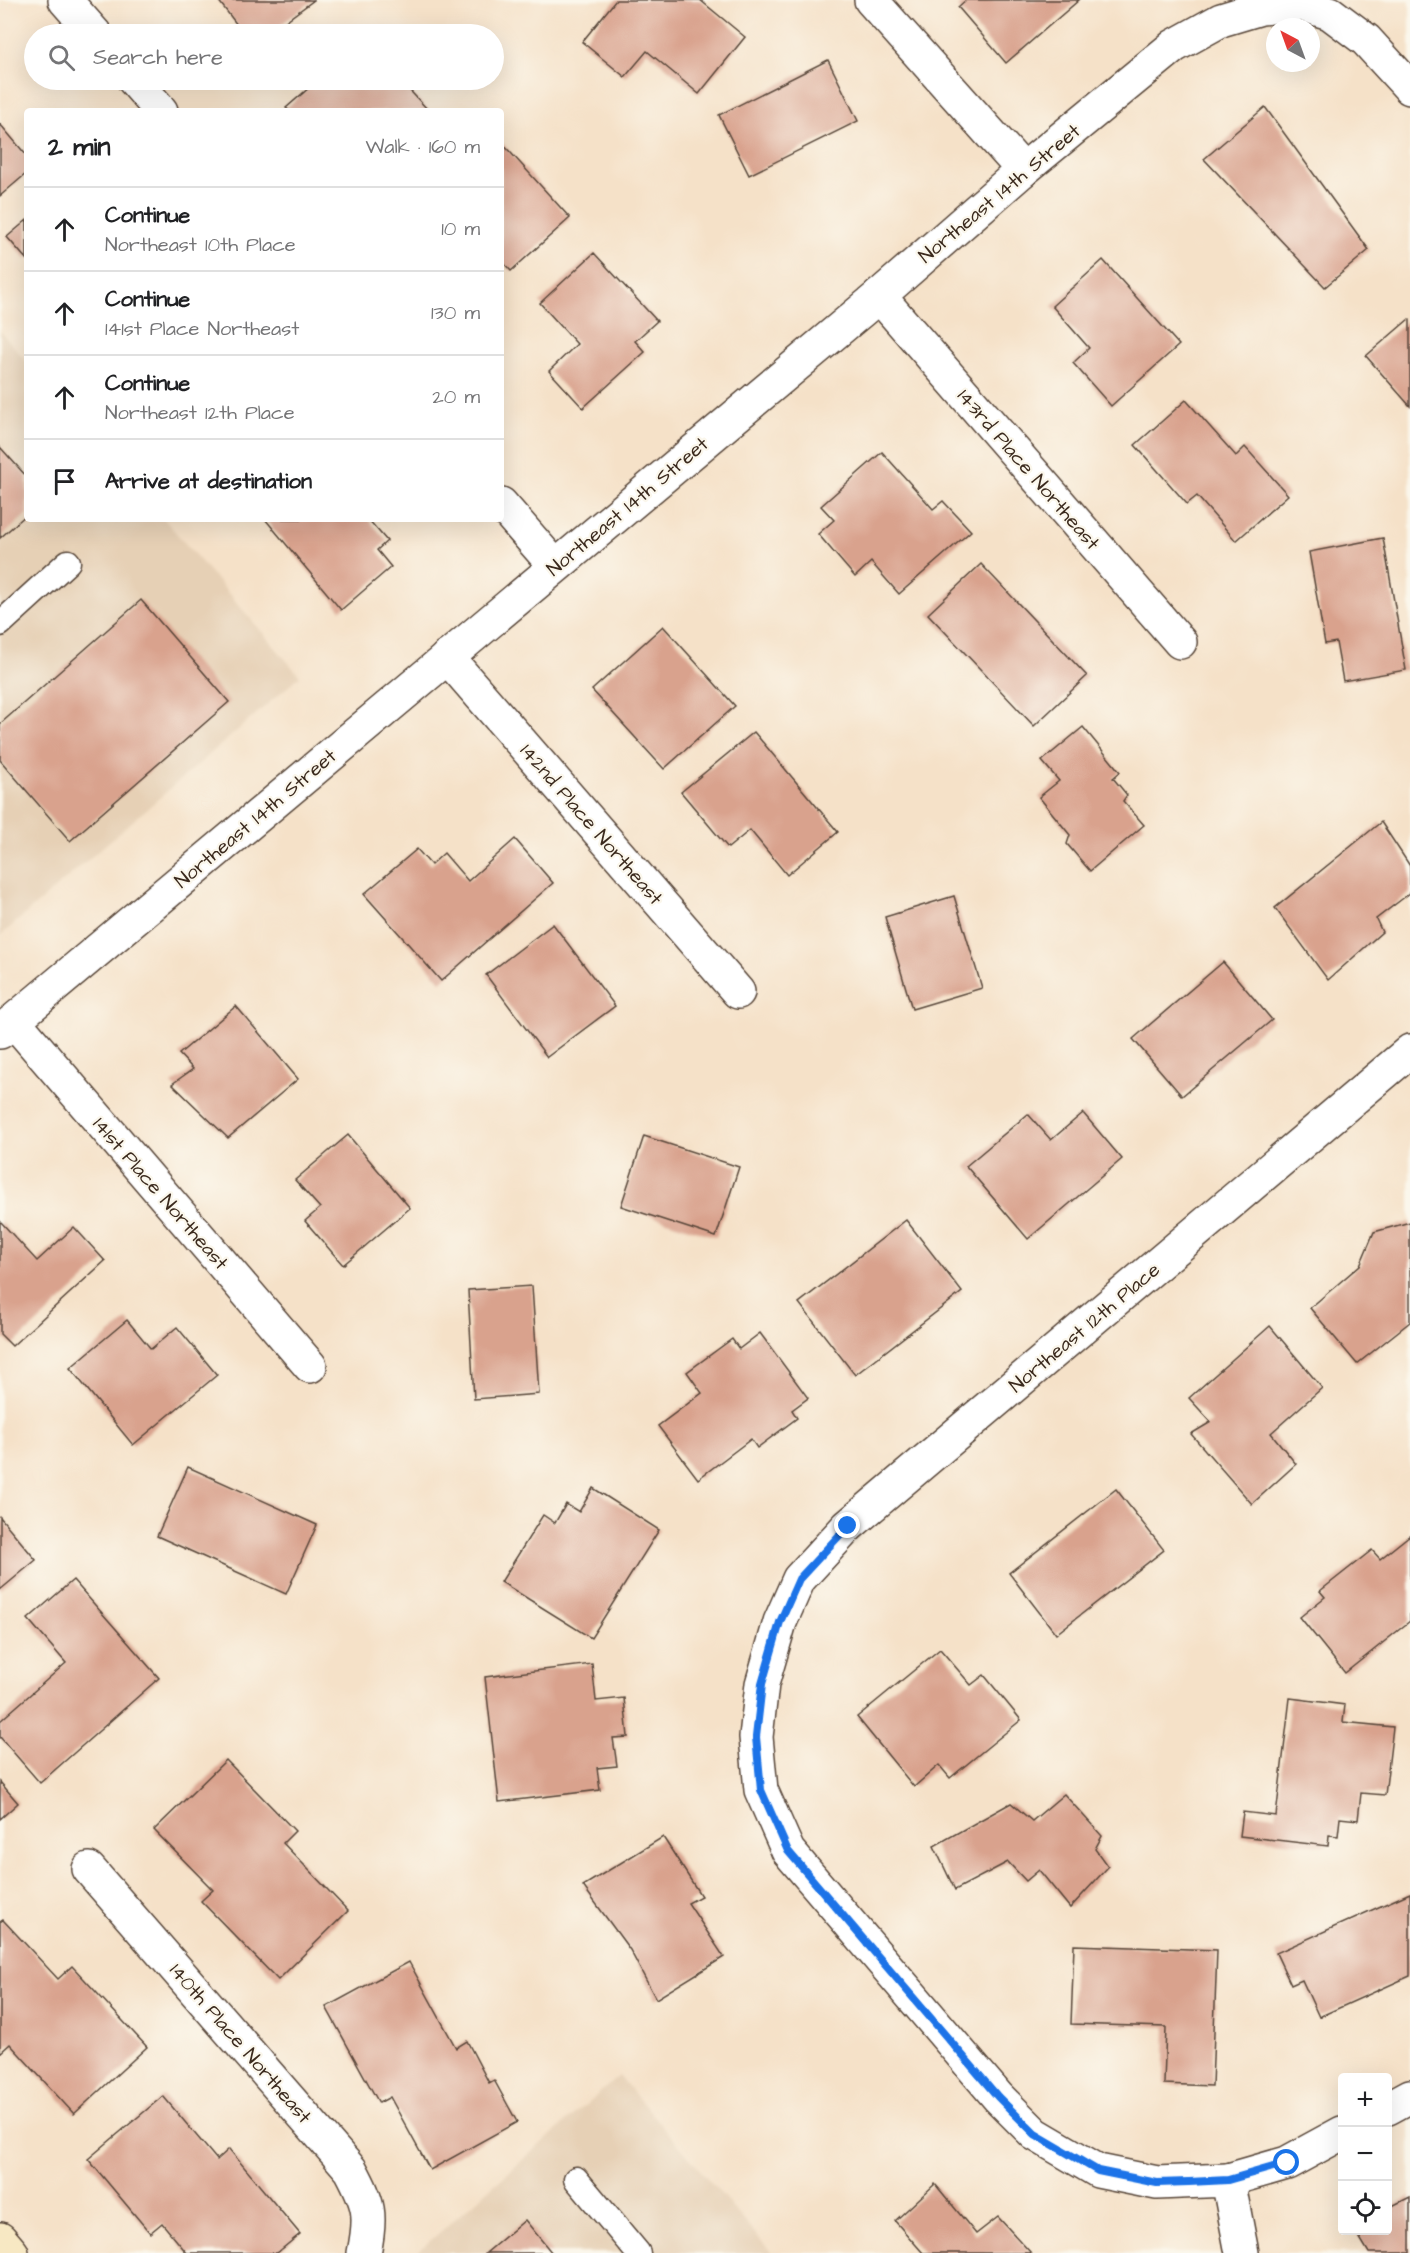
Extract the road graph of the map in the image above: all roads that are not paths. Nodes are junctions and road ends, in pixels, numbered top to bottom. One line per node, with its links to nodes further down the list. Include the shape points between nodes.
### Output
1 (65, 0): 4 (street)
2 (871, 0): 8 (street)
3 (1263, 4): 5 (street, Northeast 14th Street, via 1300,4 1330,13 1366,40); 8 (street, Northeast 14th Street, via 1221,20 1174,46)
4 (86, 24)
5 (1410, 88)
6 (143, 90): 7 (street)
7 (158, 108)
8 (1023, 170): 9 (street, Northeast 14th Street)
9 (879, 296): 12 (street, Northeast 14th Street); 14 (street, 143rd Place Northeast)
10 (504, 507): 12 (street)
11 (68, 562): 13 (lane)
12 (555, 566): 15 (street, Northeast 14th Street)
13 (0, 624)
14 (1180, 642)
15 (447, 657): 16 (street, 142nd Place Northeast); 17 (street, Northeast 14th Street)
16 (738, 992)
17 (7, 1026): 19 (street, 141st Place Northeast)
18 (1410, 1051): 25 (street, Northeast 12th Place, via 848,1526 799,1579 780,1622 762,1684 756,1737 761,1790 788,1851 998,2097 1035,2134 1098,2171 1157,2183)
19 (310, 1366)
20 (89, 1869): 27 (street, 140th Place Northeast, via 351,2170 369,2211)
21 (1410, 2096): 22 (street)
22 (1392, 2106)
23 (1338, 2135): 25 (street, via 1287,2163)
24 (576, 2179): 29 (lane)
25 (1228, 2180): 30 (street)
26 (0, 2240): 28 (main road)
27 (366, 2241)
28 (12, 2253)
29 (638, 2253)
30 (1242, 2253)

